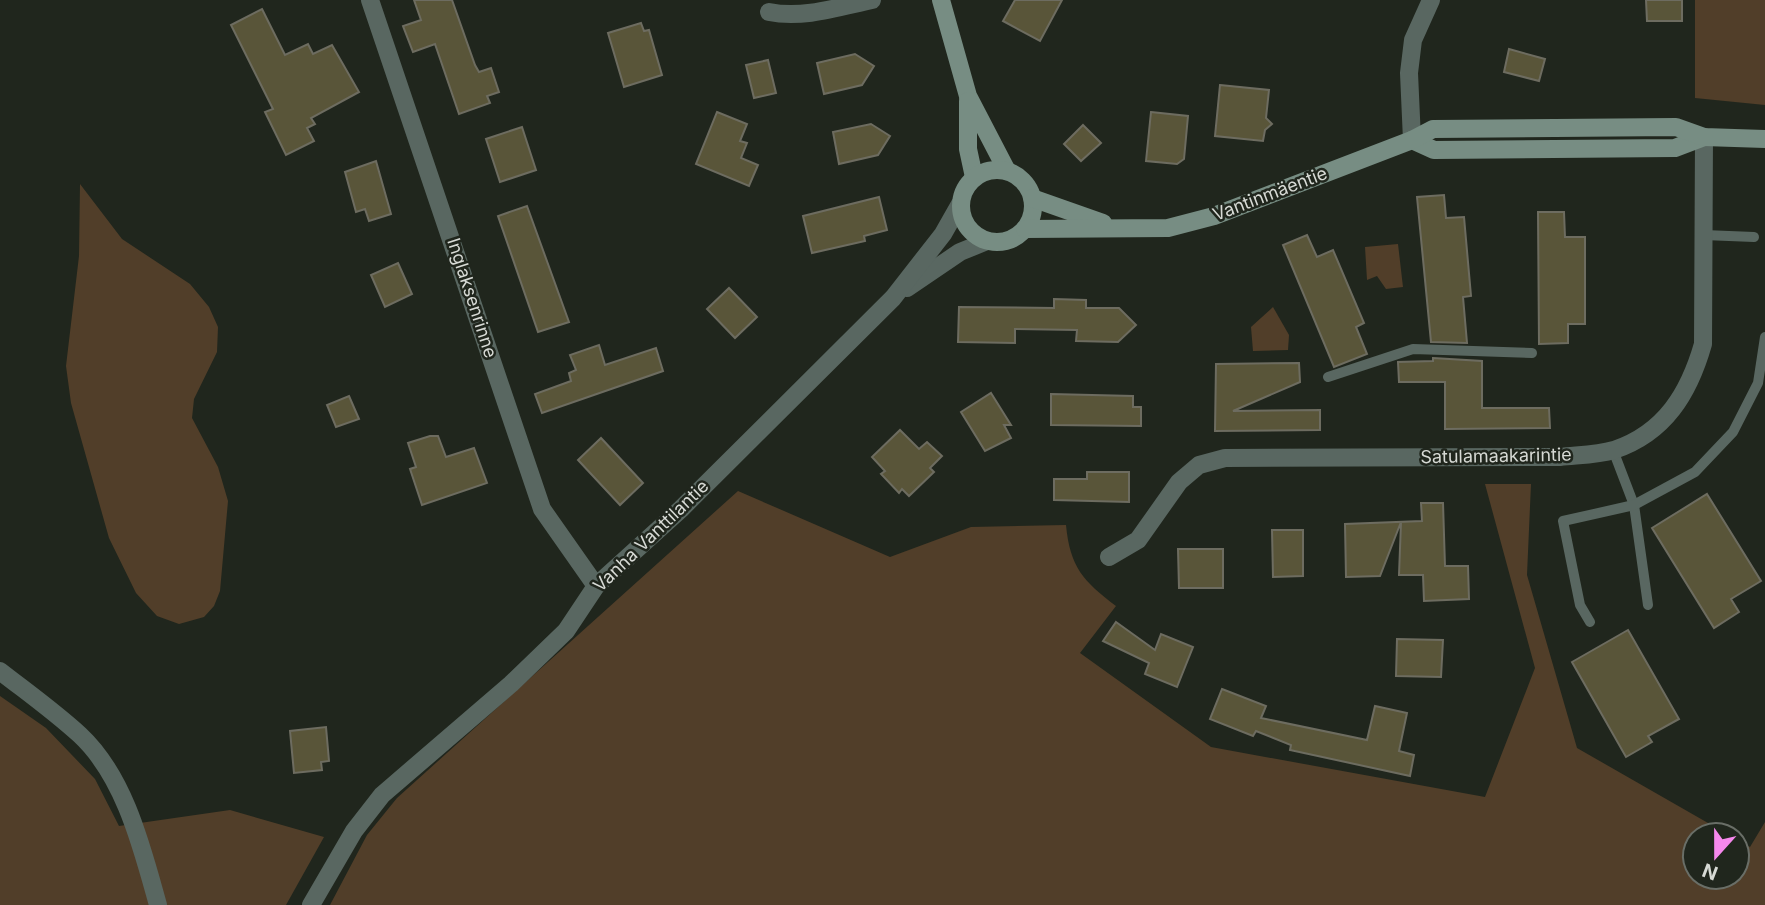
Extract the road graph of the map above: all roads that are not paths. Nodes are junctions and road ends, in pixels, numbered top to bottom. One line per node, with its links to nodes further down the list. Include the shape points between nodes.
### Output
1 (370, 0): 26 (street, Inglaksenrinne, via 542,509)
2 (872, 0): 5 (street, via 822,11)
3 (941, 0): 6 (street)
4 (1431, 0): 9 (street, via 1413,40 1409,73)
5 (769, 12)
6 (968, 96): 10 (street); 11 (street, via 968,149)
7 (1704, 138): 8 (street); 9 (street, via 1675,148 1434,150); 16 (street, Satulamaakarintie)
8 (1765, 139)
9 (1412, 140): 15 (street, Vantinmäentie, via 1214,216 1168,228)
10 (1007, 171): 11 (street, via 995,169); 12 (street, via 1023,181)
11 (974, 177): 13 (street)
12 (1032, 198): 14 (street); 15 (street, Vantinmäentie)
13 (960, 204): 18 (street, via 967,227); 19 (street, Vanha Vanttilantie, via 943,234)
14 (1026, 229): 15 (street, Vantinmäentie); 18 (street, via 1008,241)
15 (1123, 229)
16 (1704, 234): 17 (lane); 23 (street, Satulamaakarintie, via 1703,344 1694,375 1681,400 1656,428)
17 (1754, 237)
18 (987, 242): 19 (street, Vanha Vanttilantie, via 960,252)
19 (892, 298): 26 (street, Vanha Vanttilantie, via 681,509)
20 (1765, 337): 24 (lane, via 1758,383 1733,432 1695,472)
21 (1532, 353): 22 (lane, via 1413,349)
22 (1328, 377)
23 (1613, 450): 24 (lane); 25 (street, Satulamaakarintie, via 1560,457 1226,458 1199,465 1179,482 1138,540)
24 (1634, 505): 27 (lane); 28 (lane, via 1563,521 1580,605)
25 (1109, 557)
26 (596, 586): 31 (street, Vanha Vanttilantie, via 566,631 382,794 354,831)
27 (1648, 605)
28 (1590, 622)
29 (0, 671): 30 (street, via 99,756 143,849)
30 (158, 905)
31 (311, 905)

